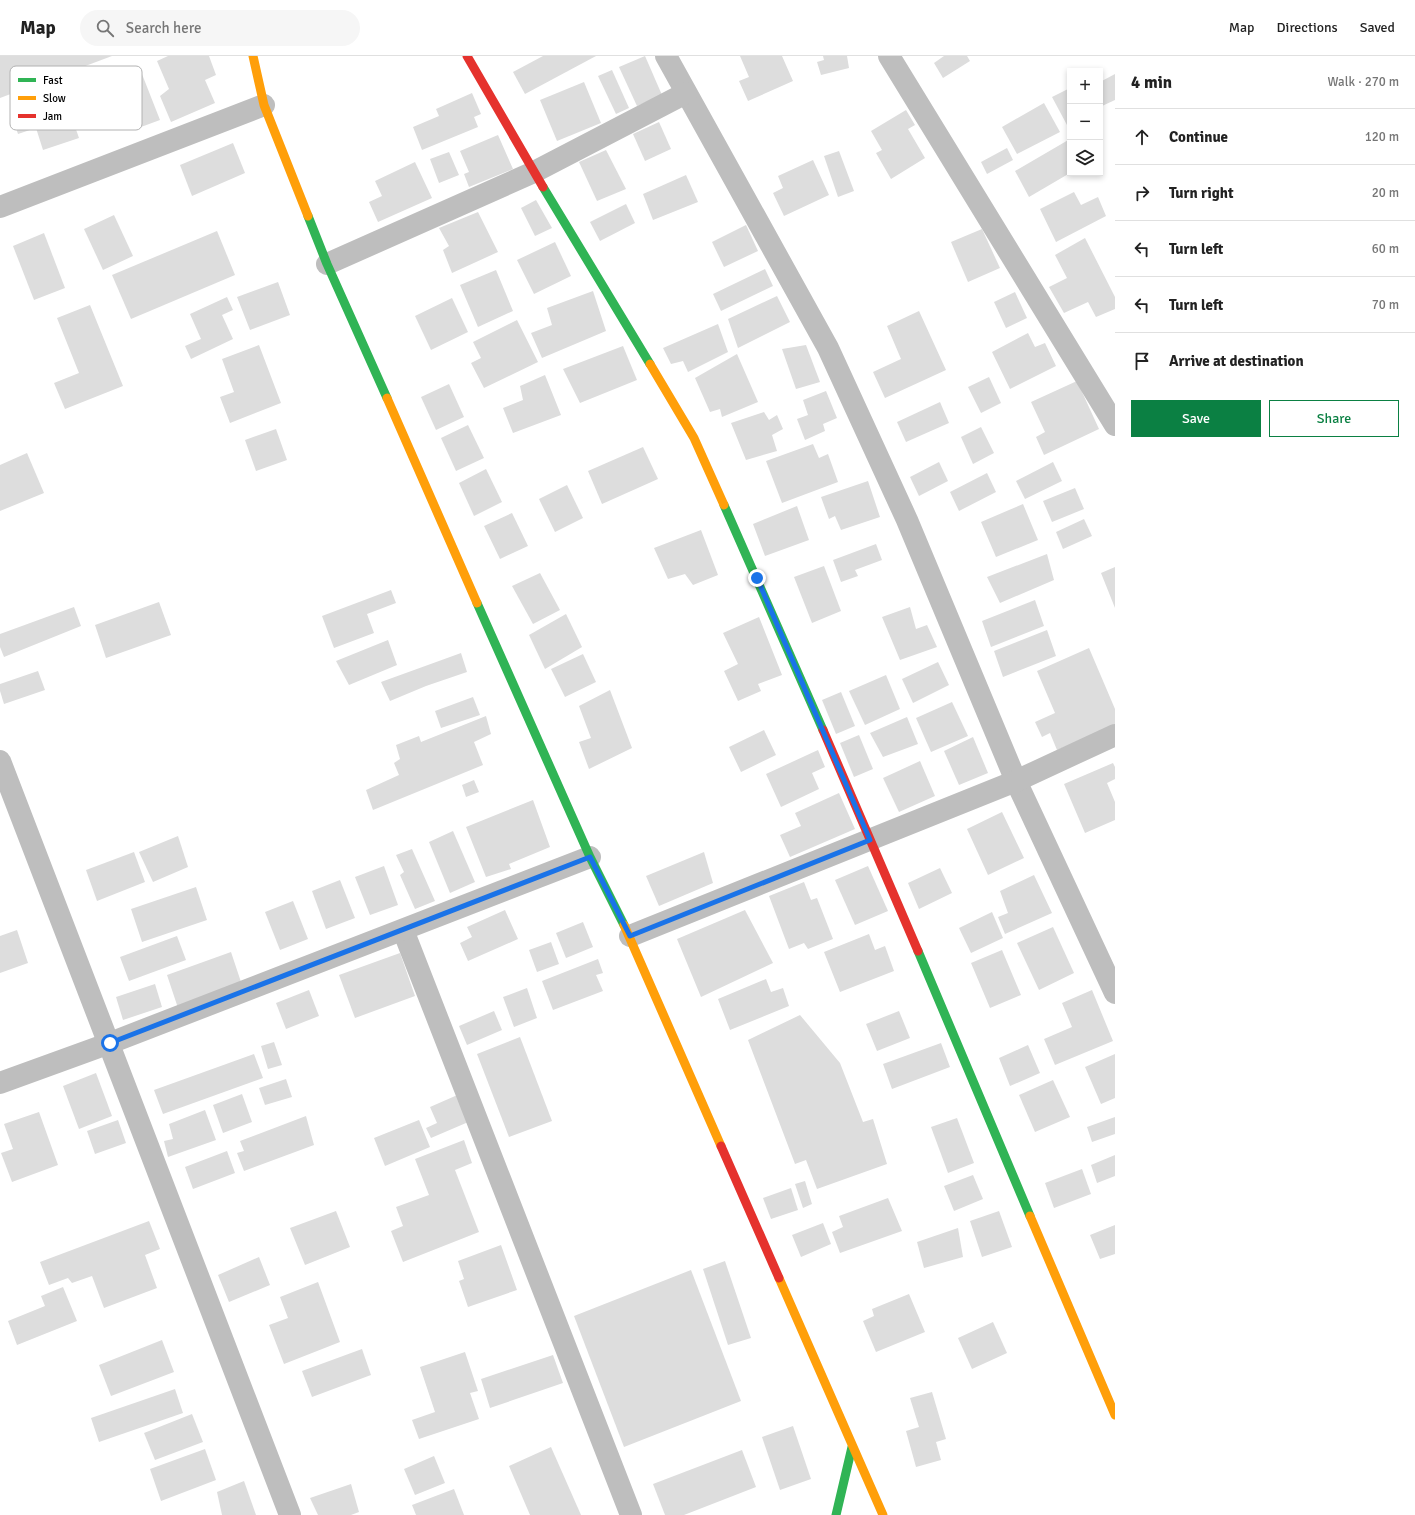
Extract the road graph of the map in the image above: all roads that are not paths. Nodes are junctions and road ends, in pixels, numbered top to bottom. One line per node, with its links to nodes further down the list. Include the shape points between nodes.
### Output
1 (253, 56): 6 (street)
2 (467, 56): 7 (street)
3 (666, 56): 5 (street)
4 (889, 56): 10 (street)
5 (686, 93): 7 (street); 13 (street, via 828,348 907,520)
6 (264, 105): 8 (street); 9 (street)
7 (534, 172): 9 (street); 14 (street, via 694,438)
8 (0, 207)
9 (327, 264): 15 (street)
10 (1115, 425)
11 (1115, 735): 13 (street)
12 (0, 762): 19 (street)
13 (1016, 782): 14 (street); 18 (street)
14 (870, 840): 17 (street); 21 (street)
15 (590, 857): 16 (street); 17 (street)
16 (403, 930): 19 (street); 24 (street)
17 (630, 936): 22 (street)
18 (1115, 993)
19 (110, 1043): 20 (street); 23 (street)
20 (0, 1083)
21 (1115, 1415)
22 (852, 1447): 25 (street); 26 (street)
23 (290, 1515)
24 (632, 1515)
25 (836, 1515)
26 (883, 1515)

